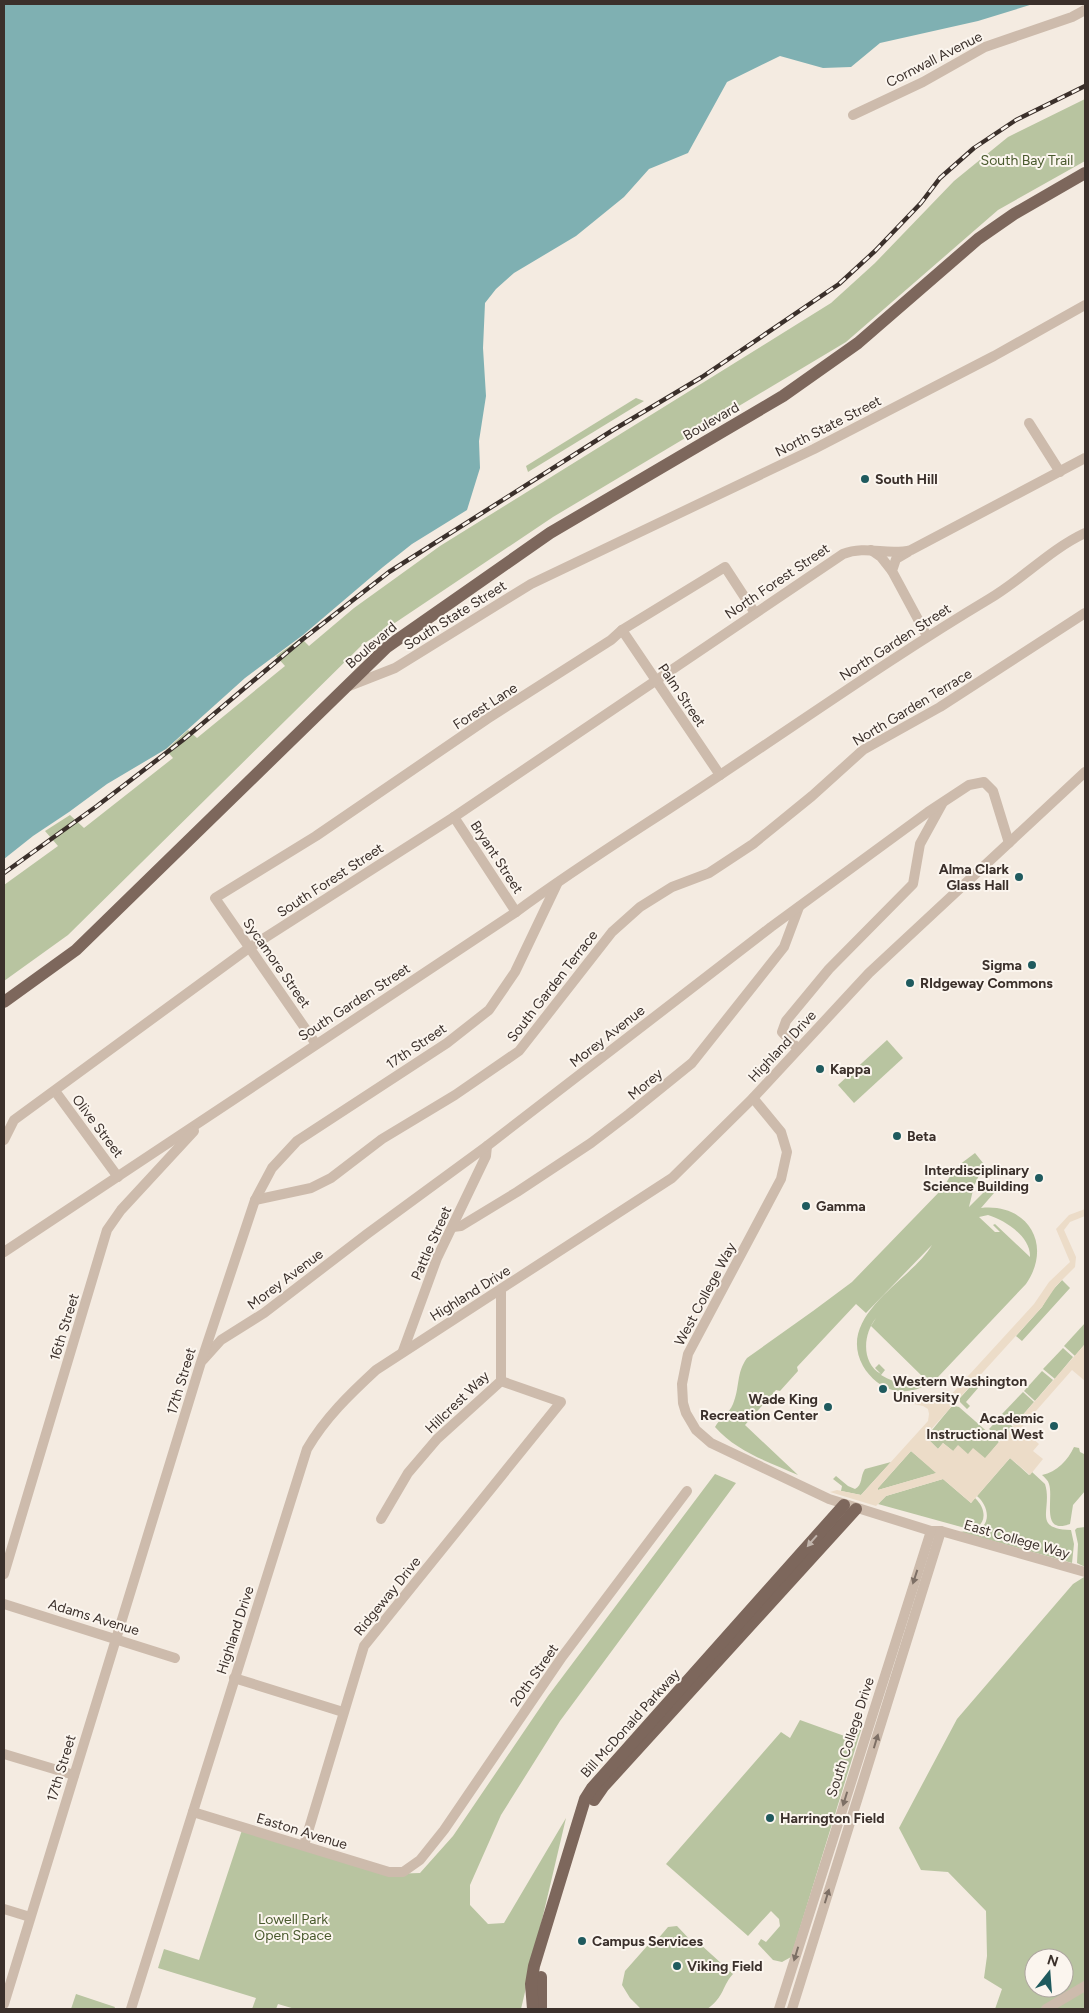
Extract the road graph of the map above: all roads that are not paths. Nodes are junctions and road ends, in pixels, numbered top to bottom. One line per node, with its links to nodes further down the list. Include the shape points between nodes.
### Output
1 (1085, 10): 2 (street, Cornwall Avenue, via 985,47)
2 (853, 116)
3 (1085, 173): 18 (main road, Boulevard, via 978,239 858,343 783,396 550,533 387,648)
4 (1085, 305): 11 (street, North State Street, via 814,449)
5 (1029, 423): 7 (street)
6 (1085, 458): 7 (street, North Forest Street)
7 (1060, 472): 10 (street, North Forest Street)
8 (1085, 533): 16 (street, North Garden Street, via 1066,542 993,597)
9 (870, 549): 10 (street, North Forest Street); 12 (street); 13 (street, North Forest Street, via 843,554)
10 (911, 550): 12 (street, via 896,559)
11 (578, 562): 18 (street, South State Street, via 531,584 395,668)
12 (892, 571): 16 (street)
13 (755, 613): 15 (street, Forest Lane, via 725,568); 17 (street, North Forest Street)
14 (1085, 613): 23 (street, North Garden Terrace, via 940,707 863,750)
15 (622, 630): 17 (street, Palm Street); 26 (street, Forest Lane, via 324,831)
16 (927, 636): 20 (street, North Garden Street)
17 (656, 680): 20 (street, Palm Street); 22 (street, South Forest Street)
18 (346, 687): 30 (main road, Boulevard, via 76,950)
19 (1085, 772): 24 (street, Highland Drive)
20 (720, 775): 25 (street, South Garden Street)
21 (942, 804): 24 (street, Morey Avenue, via 970,785 984,782 993,791); 27 (street, Morey Avenue); 32 (street, via 920,844 913,884 828,968 786,1021 782,1032)
22 (454, 817): 28 (street, Bryant Street); 29 (street, South Forest Street)
23 (762, 837): 39 (street, South Garden Terrace, via 709,873 672,887 640,907 612,932 519,1051 382,1139 331,1178 311,1188)
24 (1009, 843): 32 (street, Highland Drive, via 869,973)
25 (558, 881): 28 (street, South Garden Street); 39 (street, 17th Street, via 516,972 489,1010 447,1043 297,1141 272,1168)
26 (215, 898): 29 (street, Sycamore Street)
27 (799, 906): 37 (street, Morey Avenue); 40 (street, Morey, via 784,946 692,1063 591,1143 517,1192)
28 (516, 912): 31 (street, South Garden Street)
29 (249, 948): 31 (street, Sycamore Street); 33 (street, South Forest Street)
30 (4, 1002)
31 (316, 1044): 35 (street, South Garden Street)
32 (798, 1049): 34 (street, Highland Drive)
33 (55, 1091): 36 (street, South Forest Street, via 14,1120); 38 (street, Olive Street)
34 (752, 1098): 42 (street, Highland Drive, via 672,1178); 47 (street, West College Way, via 781,1132 787,1152 781,1179 692,1345 683,1374 683,1403 696,1430 711,1443)
35 (205, 1119): 38 (street, South Garden Street); 52 (street, 16th Street, via 121,1210 107,1230)
36 (4, 1140)
37 (487, 1146): 40 (street, Pattle Street, via 486,1156); 44 (street, Morey Avenue, via 264,1314 221,1340)
38 (118, 1177): 41 (street, South Garden Street)
39 (255, 1200): 44 (street, 17th Street)
40 (453, 1227): 43 (street, Pattle Street, via 437,1258)
41 (4, 1252)
42 (501, 1290): 43 (street, Highland Drive); 45 (street, Hillcrest Way)
43 (404, 1352): 56 (street, Highland Drive, via 357,1387 337,1407 307,1449)
44 (201, 1362): 54 (street, 17th Street)
45 (501, 1381): 48 (street, Hillcrest Way, via 437,1439 408,1473); 57 (street, Ridgeway Drive, via 562,1402 364,1646)
46 (687, 1492): 62 (street, 20th Street, via 562,1657 444,1830 420,1860)
47 (850, 1507): 49 (street, West College Way); 68 (main road, Bill McDonald Parkway, one-way to 68, via 585,1799 534,1966); 69 (main road, Bill McDonald Parkway, via 597,1796 541,1970)
48 (380, 1519)
49 (930, 1531): 50 (street, West College Way); 70 (street, South College Drive, one-way to 70)
50 (941, 1531): 51 (street, East College Way); 71 (street, South College Drive, one-way to 50)
51 (1081, 1571)
52 (4, 1574)
53 (4, 1604): 54 (street, Adams Avenue)
54 (115, 1638): 55 (street, Adams Avenue); 59 (street, 17th Street)
55 (175, 1658)
56 (234, 1678): 57 (street); 60 (street, Highland Drive)
57 (343, 1712): 61 (street, Ridgeway Drive)
58 (4, 1754): 59 (street)
59 (74, 1775): 64 (street, 17th Street)
60 (193, 1812): 61 (street, Easton Avenue); 67 (street, Highland Drive)
61 (304, 1846): 62 (street, Easton Avenue, via 388,1872)
62 (403, 1872)
63 (4, 1909): 64 (street)
64 (30, 1917): 66 (street, 17th Street)
65 (1085, 1986): 72 (street)
66 (4, 2004)
67 (132, 2009)
68 (532, 2009)
69 (541, 2009)
70 (779, 2009)
71 (792, 2009)
72 (1046, 2009)

